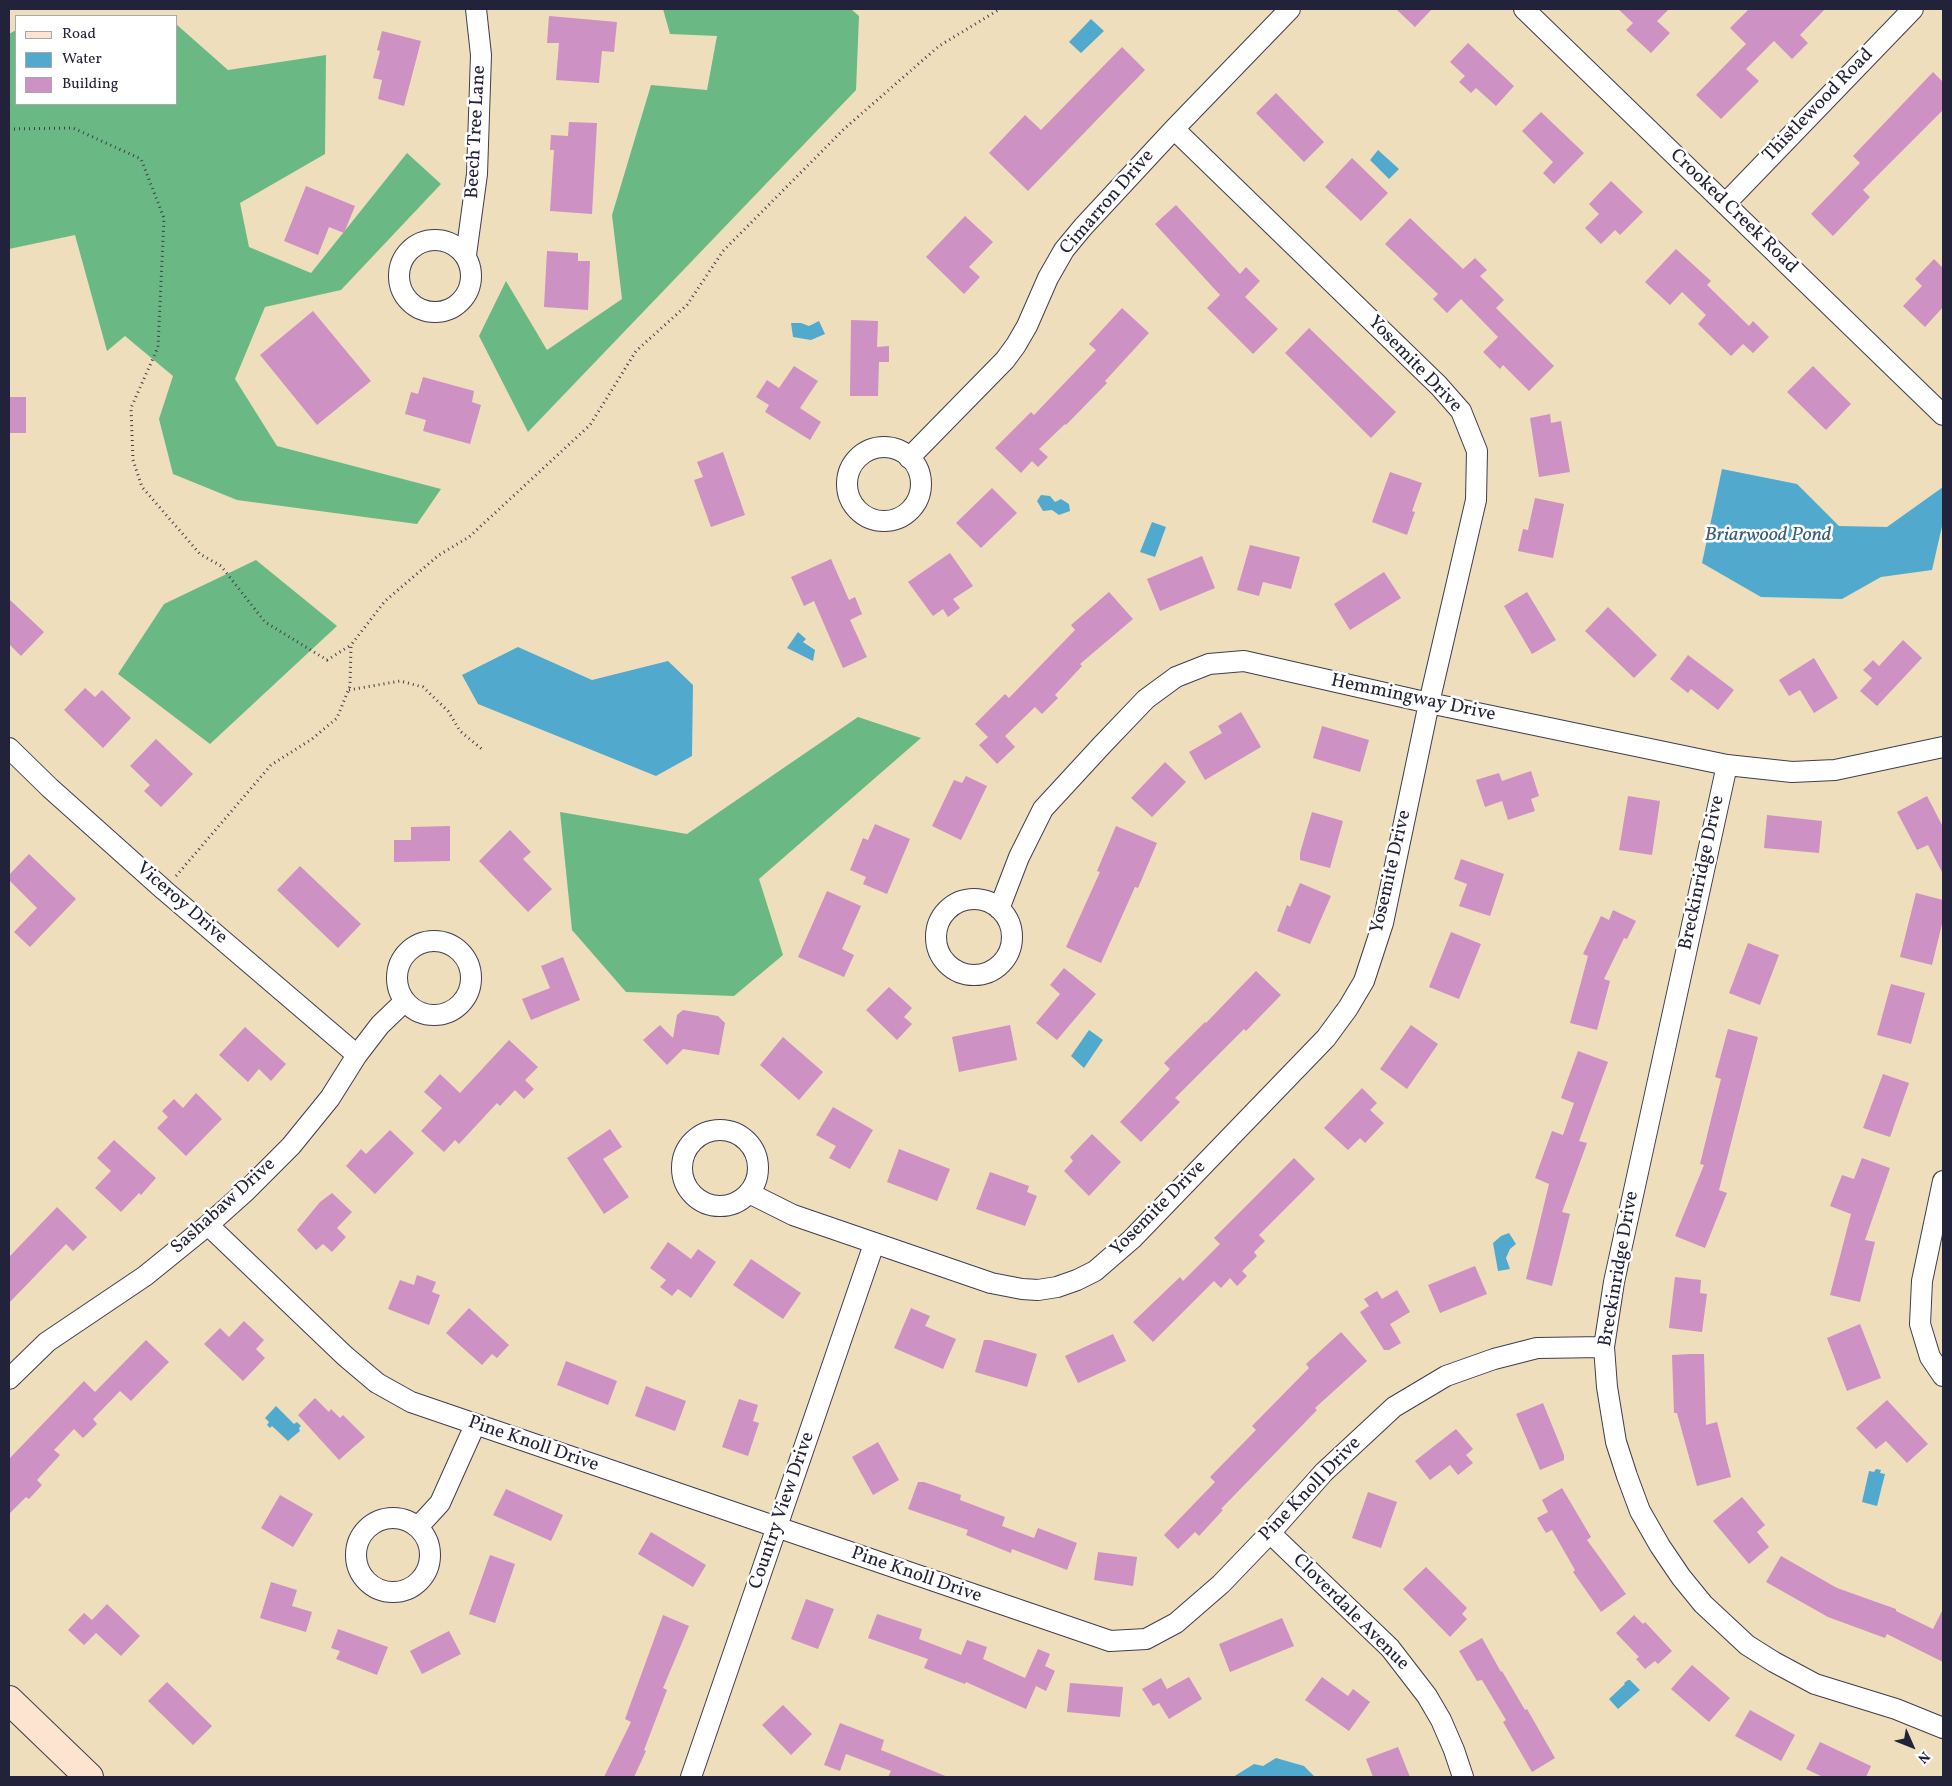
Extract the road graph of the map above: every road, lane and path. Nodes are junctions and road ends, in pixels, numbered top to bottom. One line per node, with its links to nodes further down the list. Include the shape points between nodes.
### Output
1 (476, 9): 9 (street, Beech Tree Lane, via 481,55 477,174)
2 (1000, 9): 12 (path, via 939,46 844,129 723,251 687,305 636,352 590,425 469,537 439,555 385,601)
3 (1290, 9): 7 (street, Cimarron Drive)
4 (1524, 9): 8 (street, Crooked Creek Road)
5 (1913, 9): 8 (street, Thistlewood Road)
6 (9, 128): 12 (path, via 73,128 141,158 164,218 158,347 131,408 133,460 142,487 200,554 221,566 265,622 327,660)
7 (1174, 129): 11 (street, Cimarron Drive, via 1064,250 1027,326 1005,360); 14 (street, Yosemite Drive, via 1461,411 1478,451 1476,500)
8 (1724, 204): 10 (street, Crooked Creek Road)
9 (466, 256)
10 (1943, 414)
11 (909, 458)
12 (351, 645): 13 (path)
13 (349, 690): 17 (path, via 400,681 423,687 448,711 460,731); 19 (path, via 337,718 271,766)
14 (1429, 703): 18 (street, Hemmingway Drive); 20 (street, Hemmingway Drive, via 1244,661 1209,664 1176,677 1146,699 1043,810 1019,857); 26 (street, Yosemite Drive, via 1383,923 1364,981 1326,1038 1132,1239 1095,1271 1057,1287 1038,1290 990,1283)
15 (1943, 747): 18 (street, Hemmingway Drive, via 1835,770 1792,772)
16 (9, 748): 19 (street, Viceroy Drive)
17 (483, 750)
18 (1727, 765): 27 (street, Breckinridge Drive, via 1614,1282)
19 (164, 890): 22 (street, Viceroy Drive)
20 (999, 909)
21 (405, 1000): 22 (street, Sashabaw Drive)
22 (357, 1055): 25 (street, Sashabaw Drive, via 330,1098 291,1146)
23 (1943, 1182): 28 (street, via 1922,1281 1920,1324 1930,1357)
24 (749, 1193): 26 (street, Yosemite Drive, via 793,1215)
25 (208, 1225): 29 (street, Sashabaw Drive, via 145,1276 47,1342); 30 (street, Pine Knoll Drive, via 377,1383 411,1402)
26 (874, 1244): 32 (street, Country View Drive)
27 (1604, 1346): 33 (street, Pine Knoll Drive, via 1537,1348 1446,1376 1394,1406 1324,1472); 35 (street, Breckinridge Drive, via 1616,1442 1626,1476 1640,1511 1660,1546 1703,1604 1747,1645 1815,1684 1896,1709)
28 (1943, 1376)
29 (9, 1379)
30 (475, 1425): 31 (street, via 440,1503); 32 (street, Pine Knoll Drive)
31 (418, 1527)
32 (777, 1528): 33 (street, Pine Knoll Drive, via 1110,1642 1146,1640 1176,1623 1221,1584); 36 (street, Country View Drive)
33 (1270, 1533): 38 (street, Cloverdale Avenue, via 1390,1648 1441,1720)
34 (9, 1700): 37 (street)
35 (1943, 1728)
36 (696, 1776)
37 (89, 1777)
38 (1463, 1777)

